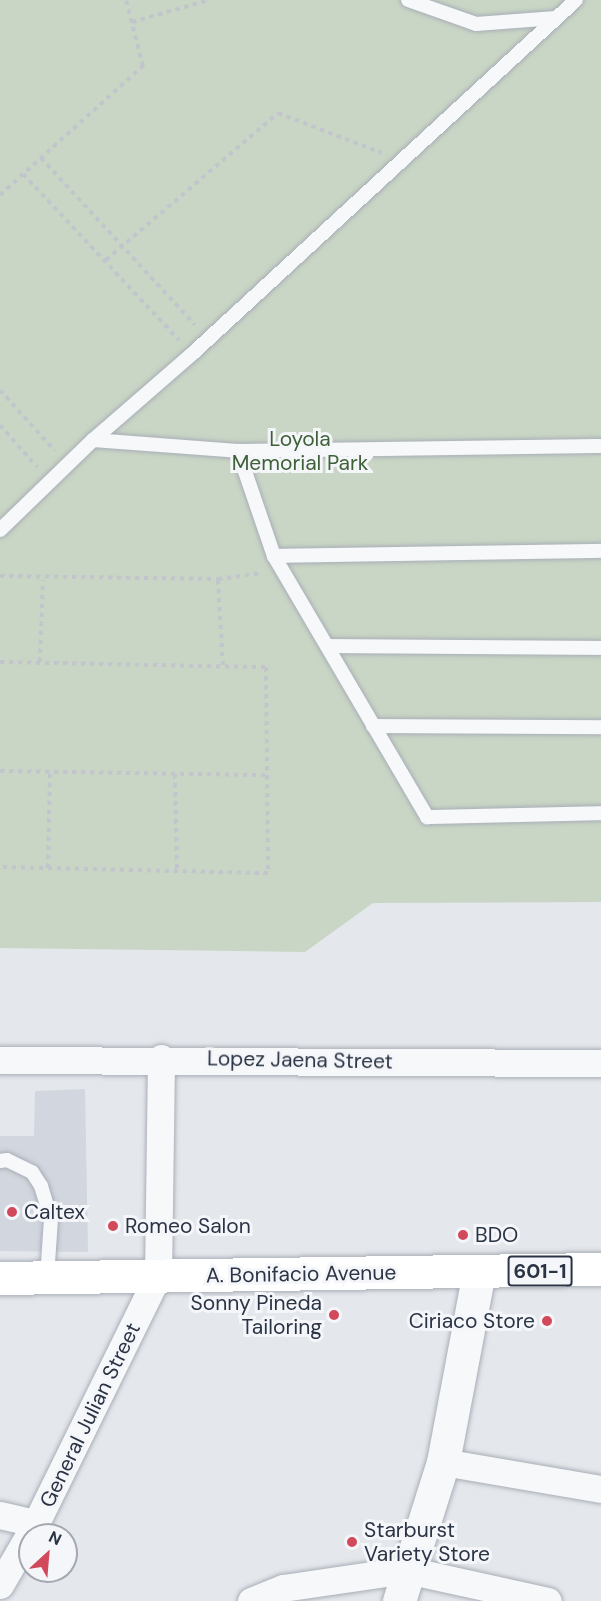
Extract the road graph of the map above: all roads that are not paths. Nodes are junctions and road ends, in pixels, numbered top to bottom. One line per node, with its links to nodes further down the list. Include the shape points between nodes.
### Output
1 (408, 0): 3 (lane, via 476,24)
2 (576, 0): 3 (lane)
3 (556, 18): 4 (lane, via 192,354)
4 (93, 440): 6 (lane); 7 (lane)
5 (601, 446): 6 (lane)
6 (238, 451): 9 (lane)
7 (0, 530)
8 (601, 551): 9 (lane)
9 (274, 556): 10 (lane)
10 (330, 646): 11 (lane); 12 (lane)
11 (601, 648)
12 (373, 726): 13 (lane); 14 (lane, via 427,817)
13 (601, 727)
14 (601, 813)
15 (161, 1058): 16 (street, Lopez Jaena Street); 17 (street, Lopez Jaena Street); 21 (street)
16 (0, 1060)
17 (601, 1063)
18 (0, 1161): 22 (lane, via 7,1160 32,1172 41,1186 51,1219)
19 (601, 1269): 20 (main road, A. Bonifacio Avenue / 601-1)
20 (480, 1272): 21 (main road, A. Bonifacio Avenue / 601-1); 24 (street)
21 (158, 1275): 22 (main road, A. Bonifacio Avenue / 601-1); 27 (street, General Julian Street)
22 (47, 1277): 23 (main road, A. Bonifacio Avenue / 601-1)
23 (0, 1278)
24 (443, 1462): 25 (street); 29 (street)
25 (601, 1488)
26 (0, 1515): 27 (street)
27 (36, 1523)
28 (18, 1554): 30 (street, General Julian Street)
29 (407, 1570): 31 (street, via 283,1588); 32 (street); 33 (street)
30 (0, 1585)
31 (252, 1601)
32 (399, 1601)
33 (548, 1601)

